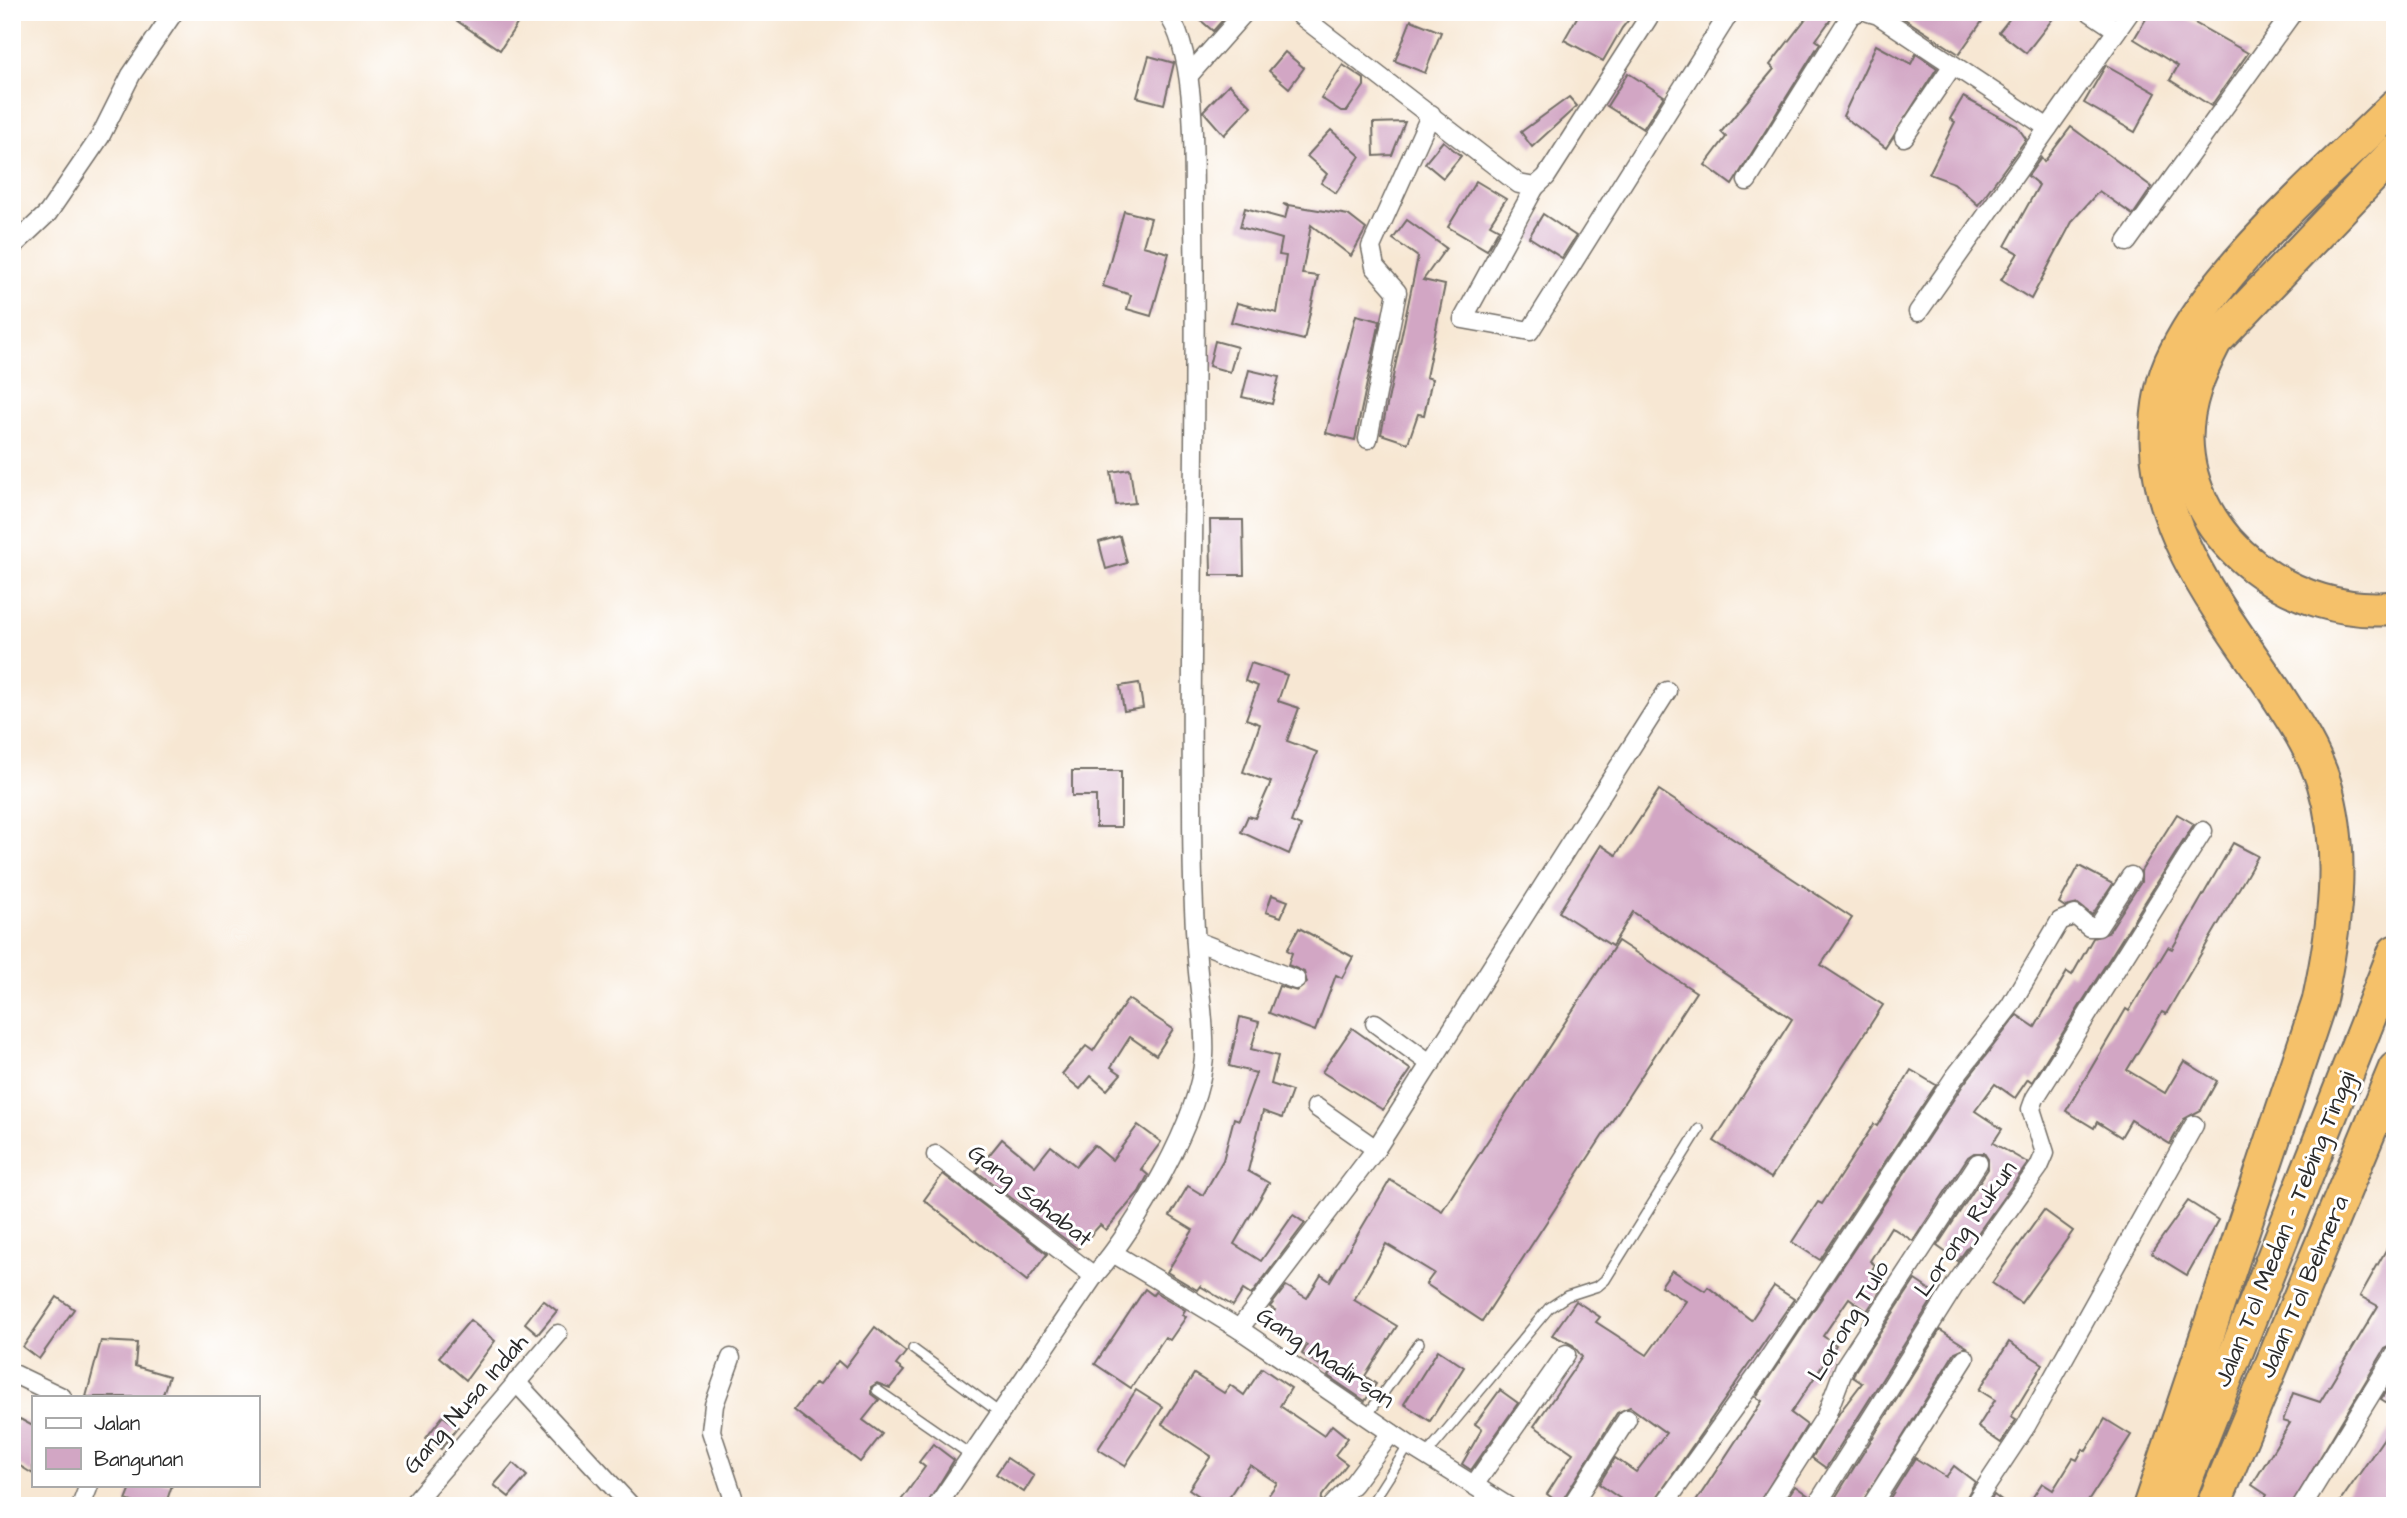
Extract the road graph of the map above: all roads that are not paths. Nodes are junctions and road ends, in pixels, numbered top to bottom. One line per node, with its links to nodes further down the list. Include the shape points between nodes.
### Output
1 (174, 12): 23 (street, via 131,75 100,137 48,213)
2 (1166, 12): 14 (street, via 1182,37)
3 (1245, 12): 14 (street)
4 (1296, 12): 16 (street)
5 (1652, 12): 21 (street, via 1546,177)
6 (1730, 12): 21 (street, via 1530,331 1463,319)
7 (1858, 12): 20 (street, via 1851,15)
8 (1868, 12): 13 (street)
9 (2090, 12): 12 (street)
10 (2130, 12): 12 (street)
11 (2292, 12): 22 (street)
12 (2118, 30): 17 (street)
13 (1953, 65): 17 (street); 18 (street)
14 (1190, 74): 30 (street, via 1197,377 1191,638)
15 (2395, 106): 79 (highway, via 2217,287 2173,356 2162,391 2158,457 2172,522 2205,585 2314,757 2330,808 2336,861 2330,948 2319,1002)
16 (1431, 114): 21 (street, via 1519,184); 25 (street, via 1371,247 1375,267 1397,292)
17 (2048, 128): 24 (street)
18 (1904, 138)
19 (2395, 152): 26 (highway, via 2215,341 2189,404 2186,438 2199,498 2228,543 2249,563 2278,583 2337,606 2369,611)
20 (1748, 181)
21 (1535, 187)
22 (2127, 242)
23 (12, 247)
24 (1918, 312)
25 (1368, 439)
26 (2395, 608)
27 (1667, 691): 34 (street)
28 (2203, 831): 76 (street, Lorong Rukun, via 2035,1098 2031,1109 2045,1153 2039,1167 1957,1282)
29 (2132, 876): 74 (street, via 2098,927 2089,927 2075,915 2060,921 2010,1006 1954,1078 1761,1370)
30 (1196, 941): 32 (street); 42 (street, via 1204,1056 1196,1098 1180,1140)
31 (2395, 952): 80 (highway, Jalan Tol Medan - Tebing Tinggi)
32 (1296, 980)
33 (1375, 1023): 34 (street)
34 (1431, 1064): 39 (street)
35 (2395, 1069): 81 (highway, Jalan Tol Belmera)
36 (1316, 1107): 39 (street)
37 (2194, 1125): 78 (street, via 2026,1426)
38 (1699, 1129): 62 (lane, via 1605,1280 1549,1308)
39 (1376, 1149): 44 (street)
40 (936, 1155): 43 (street, Gang Sahabat)
41 (1978, 1163): 75 (street, Lorong Tulo, via 1845,1366 1826,1416)
42 (1113, 1254): 43 (street); 44 (street, Gang Madirsan)
43 (1094, 1276): 56 (street)
44 (1239, 1329): 57 (street, Gang Madirsan)
45 (558, 1334): 53 (street, Gang Nusa Indah)
46 (1419, 1343): 57 (lane)
47 (913, 1349): 56 (lane)
48 (1566, 1354): 63 (street)
49 (2395, 1355): 82 (street)
50 (731, 1358): 69 (street, via 714,1405 711,1431)
51 (1965, 1358): 77 (street)
52 (12, 1373): 55 (street)
53 (516, 1382): 67 (street, Gang Nusa Indah); 68 (street)
54 (877, 1390): 61 (lane)
55 (60, 1396)
56 (1000, 1413): 61 (street)
57 (1366, 1417): 59 (street, Gang Madirsan)
58 (1627, 1419): 73 (street)
59 (1391, 1433): 60 (street, Gang Madirsan); 71 (street)
60 (1409, 1445): 62 (street, Gang Madirsan); 72 (lane)
61 (971, 1455): 70 (street)
62 (1426, 1455): 63 (street, Gang Madirsan)
63 (1474, 1485): 65 (street, Gang Madirsan)
64 (89, 1486): 66 (street)
65 (1501, 1504)
66 (81, 1506)
67 (411, 1506)
68 (631, 1506)
69 (736, 1506)
70 (937, 1506)
71 (1332, 1506)
72 (1370, 1506)
73 (1571, 1506)
74 (1663, 1506)
75 (1768, 1506)
76 (1816, 1506)
77 (1871, 1506)
78 (1973, 1506)
79 (2150, 1506)
80 (2175, 1506)
81 (2213, 1506)
82 (2302, 1506)

